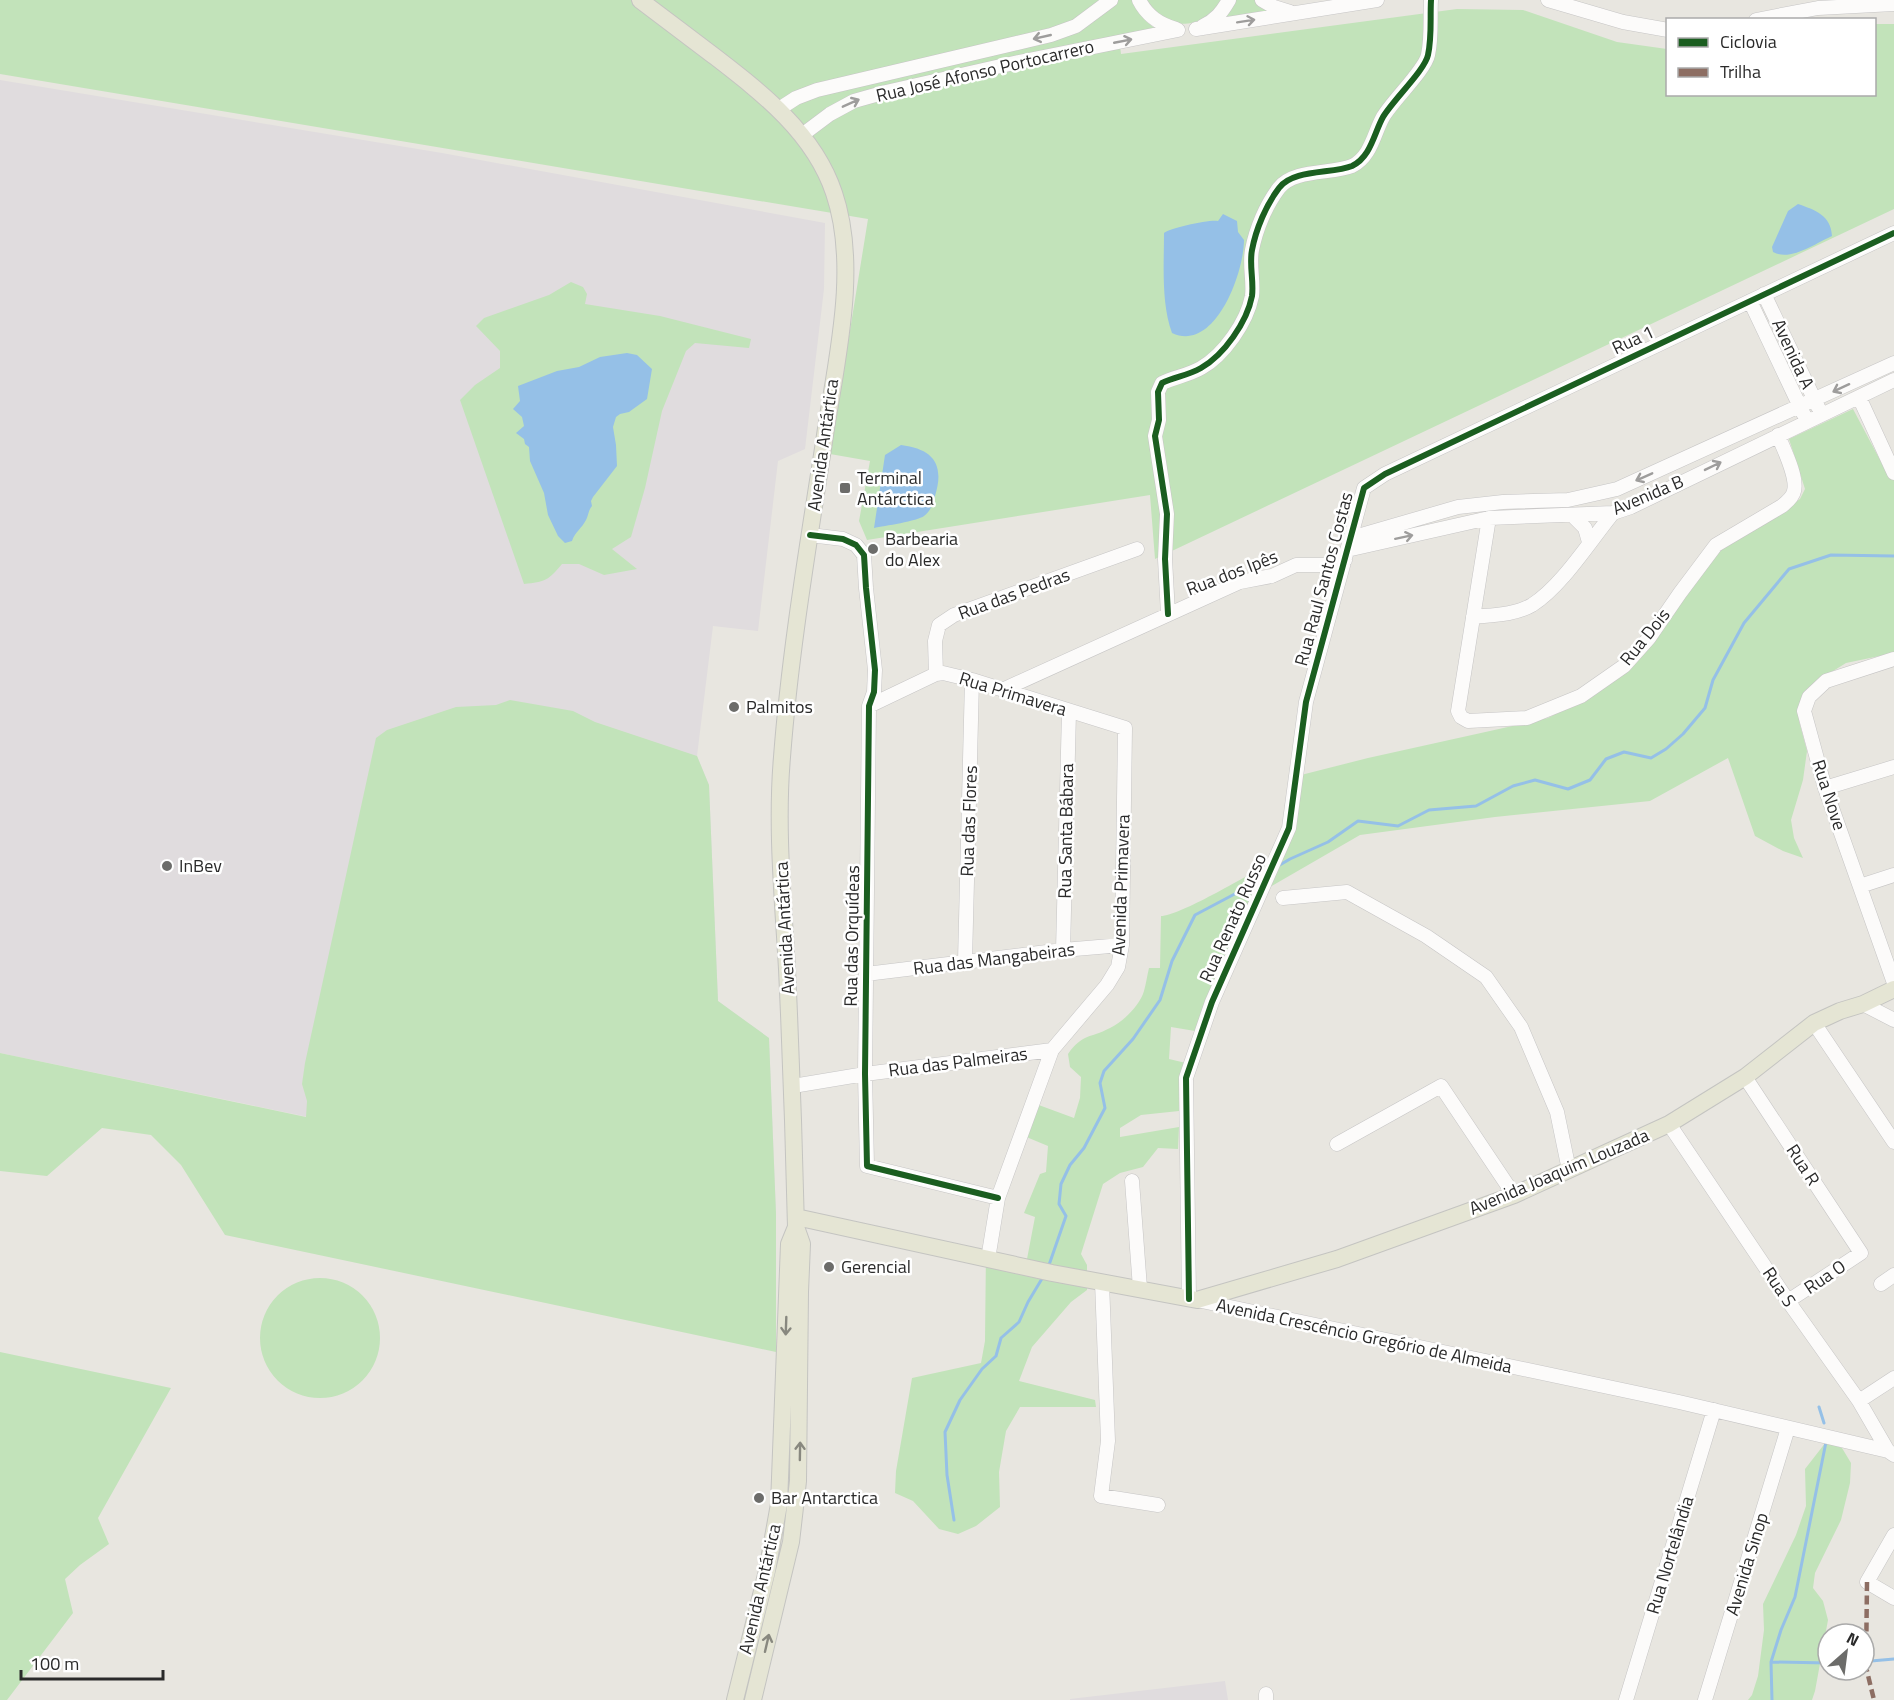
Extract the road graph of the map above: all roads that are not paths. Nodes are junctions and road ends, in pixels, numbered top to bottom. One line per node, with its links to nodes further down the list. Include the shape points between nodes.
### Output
1 (640, 0): 15 (main road, Avenida Antártica)
2 (1111, 0): 15 (street, Rua José Afonso Portocarrero, one-way to 15, via 1076,26 1051,35 817,90)
3 (1139, 0): 13 (street, Rua José Afonso Portocarrero, via 1149,16)
4 (1229, 0): 12 (street, Rua José Afonso Portocarrero, via 1222,13)
5 (1262, 0): 10 (street, via 1274,8)
6 (1377, 0): 10 (street)
7 (1431, 0): 39 (street, via 1424,66 1384,117 1372,145 1352,166 1302,174 1281,185 1269,203 1251,252 1252,295 1245,319 1225,348 1201,368 1162,383 1158,392 1155,436 1167,514)
8 (1548, 0): 14 (street, via 1623,22)
9 (1894, 4): 11 (street, via 1818,8)
10 (1295, 13): 12 (street, one-way to 10)
11 (1766, 18)
12 (1196, 29): 13 (street, Rua José Afonso Portocarrero)
13 (1178, 30): 16 (street, Rua José Afonso Portocarrero, one-way to 13, via 854,101 886,92)
14 (1666, 30)
15 (779, 109): 16 (main road, Avenida Antártica)
16 (802, 135): 35 (main road, Avenida Antártica, via 834,193 845,244 846,280)
17 (1894, 233): 18 (street, Rua 1)
18 (1764, 294): 19 (street, Rua 1); 23 (street, Avenida A)
19 (1750, 301): 24 (street, Avenida A); 29 (street, Rua 1)
20 (1894, 363): 23 (street, Avenida B, one-way to 23)
21 (1894, 380): 22 (street, Avenida B)
22 (1859, 397): 25 (street, Avenida B); 28 (street)
23 (1815, 400): 24 (street, Avenida B); 25 (street, Avenida A)
24 (1801, 407): 26 (street, Avenida A); 34 (street, Avenida B, one-way to 34, via 1617,489 1568,500 1458,507)
25 (1821, 414): 26 (street, Avenida B)
26 (1807, 421): 27 (street, Avenida B)
27 (1778, 435): 31 (street, Avenida B, one-way to 27); 40 (street, Rua Dois, via 1794,478 1795,491 1790,499 1716,545 1624,666 1581,696 1527,718 1468,721 1461,717 1458,711)
28 (1894, 473)
29 (1385, 474): 30 (street, Rua Raul Santos Costas, via 1364,488)
30 (1358, 507): 34 (street, via 1362,516); 38 (street, Rua Raul Santos Costas)
31 (1613, 513): 32 (street, Avenida B); 36 (street)
32 (1573, 516): 33 (street, Avenida B); 36 (street, via 1585,528)
33 (1489, 519): 38 (street, Avenida B, one-way to 33); 40 (street, Rua Dois)
34 (1379, 530): 38 (street, Avenida B)
35 (810, 535): 46 (street, Rua das Orquídeas, via 843,539 856,545 864,555 875,670); 66 (main road, Avenida Antártica, via 781,759 782,879)
36 (1589, 542): 40 (street, via 1554,588 1531,606 1506,614)
37 (1137, 549): 42 (street, Rua das Pedras, via 954,615 939,625 935,641)
38 (1348, 549): 39 (street, Rua dos Ipês, via 1330,565 1289,566 1272,576 1240,582); 45 (street, Rua Raul Santos Costas)
39 (1168, 614): 44 (street, Rua dos Ipês)
40 (1473, 617)
41 (1894, 659): 50 (street, Rua Nove, via 1826,681 1809,697 1804,711)
42 (936, 674): 43 (street, Rua Primavera); 46 (street, Rua Primavera)
43 (972, 680): 44 (street, Rua Primavera); 56 (street, Rua das Flores)
44 (1002, 690): 47 (street, Rua Primavera)
45 (1306, 702): 81 (street, Rua Renato Russo, via 1288,828 1212,1002 1186,1078)
46 (869, 706): 57 (street, Rua das Orquídeas)
47 (1069, 712): 48 (street, Rua Primavera); 55 (street, Rua Santa Bábara)
48 (1125, 728): 54 (street, Avenida Primavera)
49 (1894, 767): 50 (street)
50 (1825, 788): 52 (street, Rua Nove)
51 (1894, 875): 52 (street)
52 (1860, 886): 58 (street, Rua Nove)
53 (1283, 898): 70 (street, via 1347,892 1426,936 1486,977 1521,1027 1557,1112)
54 (1122, 945): 55 (street, Rua das Mangabeiras); 63 (street, Avenida Primavera, via 1118,967 1107,985)
55 (1063, 950): 56 (street, Rua das Mangabeiras)
56 (965, 961): 57 (street, Rua das Mangabeiras)
57 (866, 974): 64 (street, Rua das Orquídeas)
58 (1894, 983)
59 (1890, 995): 60 (main road, Avenida Joaquim Louzada)
60 (1863, 1004): 61 (street); 62 (main road, Avenida Joaquim Louzada)
61 (1894, 1020)
62 (1814, 1023): 65 (main road, Avenida Joaquim Louzada); 68 (street)
63 (1052, 1050): 64 (street, Rua das Palmeiras); 73 (street, Avenida Primavera)
64 (865, 1074): 66 (street, Rua das Palmeiras); 73 (street, Rua das Orquídeas, via 867,1166)
65 (1745, 1077): 67 (main road, Avenida Joaquim Louzada); 75 (street, Rua R)
66 (793, 1086): 74 (main road, Avenida Antártica)
67 (1670, 1124): 70 (main road, Avenida Joaquim Louzada); 82 (street, Rua S)
68 (1894, 1142)
69 (1337, 1144): 72 (street, via 1441,1086)
70 (1569, 1170): 72 (main road, Avenida Joaquim Louzada)
71 (1132, 1181): 80 (street)
72 (1514, 1195): 81 (main road, Avenida Joaquim Louzada, via 1337,1259)
73 (998, 1198): 76 (street, Avenida Primavera)
74 (796, 1222): 76 (main road, Avenida Crescêncio Gregório de Almeida); 88 (main road, Avenida Antártica, one-way to 88, via 789,1244); 90 (main road, Avenida Antártica, one-way to 74, via 800,1449 802,1244)
75 (1861, 1253): 82 (street, Rua O)
76 (988, 1259): 78 (main road, Avenida Crescêncio Gregório de Almeida)
77 (1894, 1275): 79 (street)
78 (1102, 1282): 80 (main road, Avenida Crescêncio Gregório de Almeida); 89 (street, via 1108,1441 1101,1496)
79 (1881, 1284)
80 (1140, 1288): 81 (main road, Avenida Crescêncio Gregório de Almeida)
81 (1193, 1300): 85 (street, Avenida Crescêncio Gregório de Almeida)
82 (1788, 1301): 84 (street, Rua S)
83 (1894, 1378): 84 (street)
84 (1859, 1401): 87 (street, Rua S)
85 (1714, 1410): 86 (street, Avenida Crescêncio Gregório de Almeida); 95 (street, Rua Nortelândia)
86 (1788, 1428): 87 (street, Avenida Crescêncio Gregório de Almeida); 96 (street, Avenida Sinop)
87 (1891, 1453)
88 (781, 1476): 90 (main road); 93 (main road, Avenida Antártica, via 774,1535)
89 (1158, 1505)
90 (792, 1535): 94 (main road, Avenida Antártica, one-way to 90)
91 (1894, 1535): 92 (street, via 1867,1582)
92 (1894, 1598)
93 (735, 1700)
94 (753, 1700)
95 (1626, 1700)
96 (1705, 1700)

